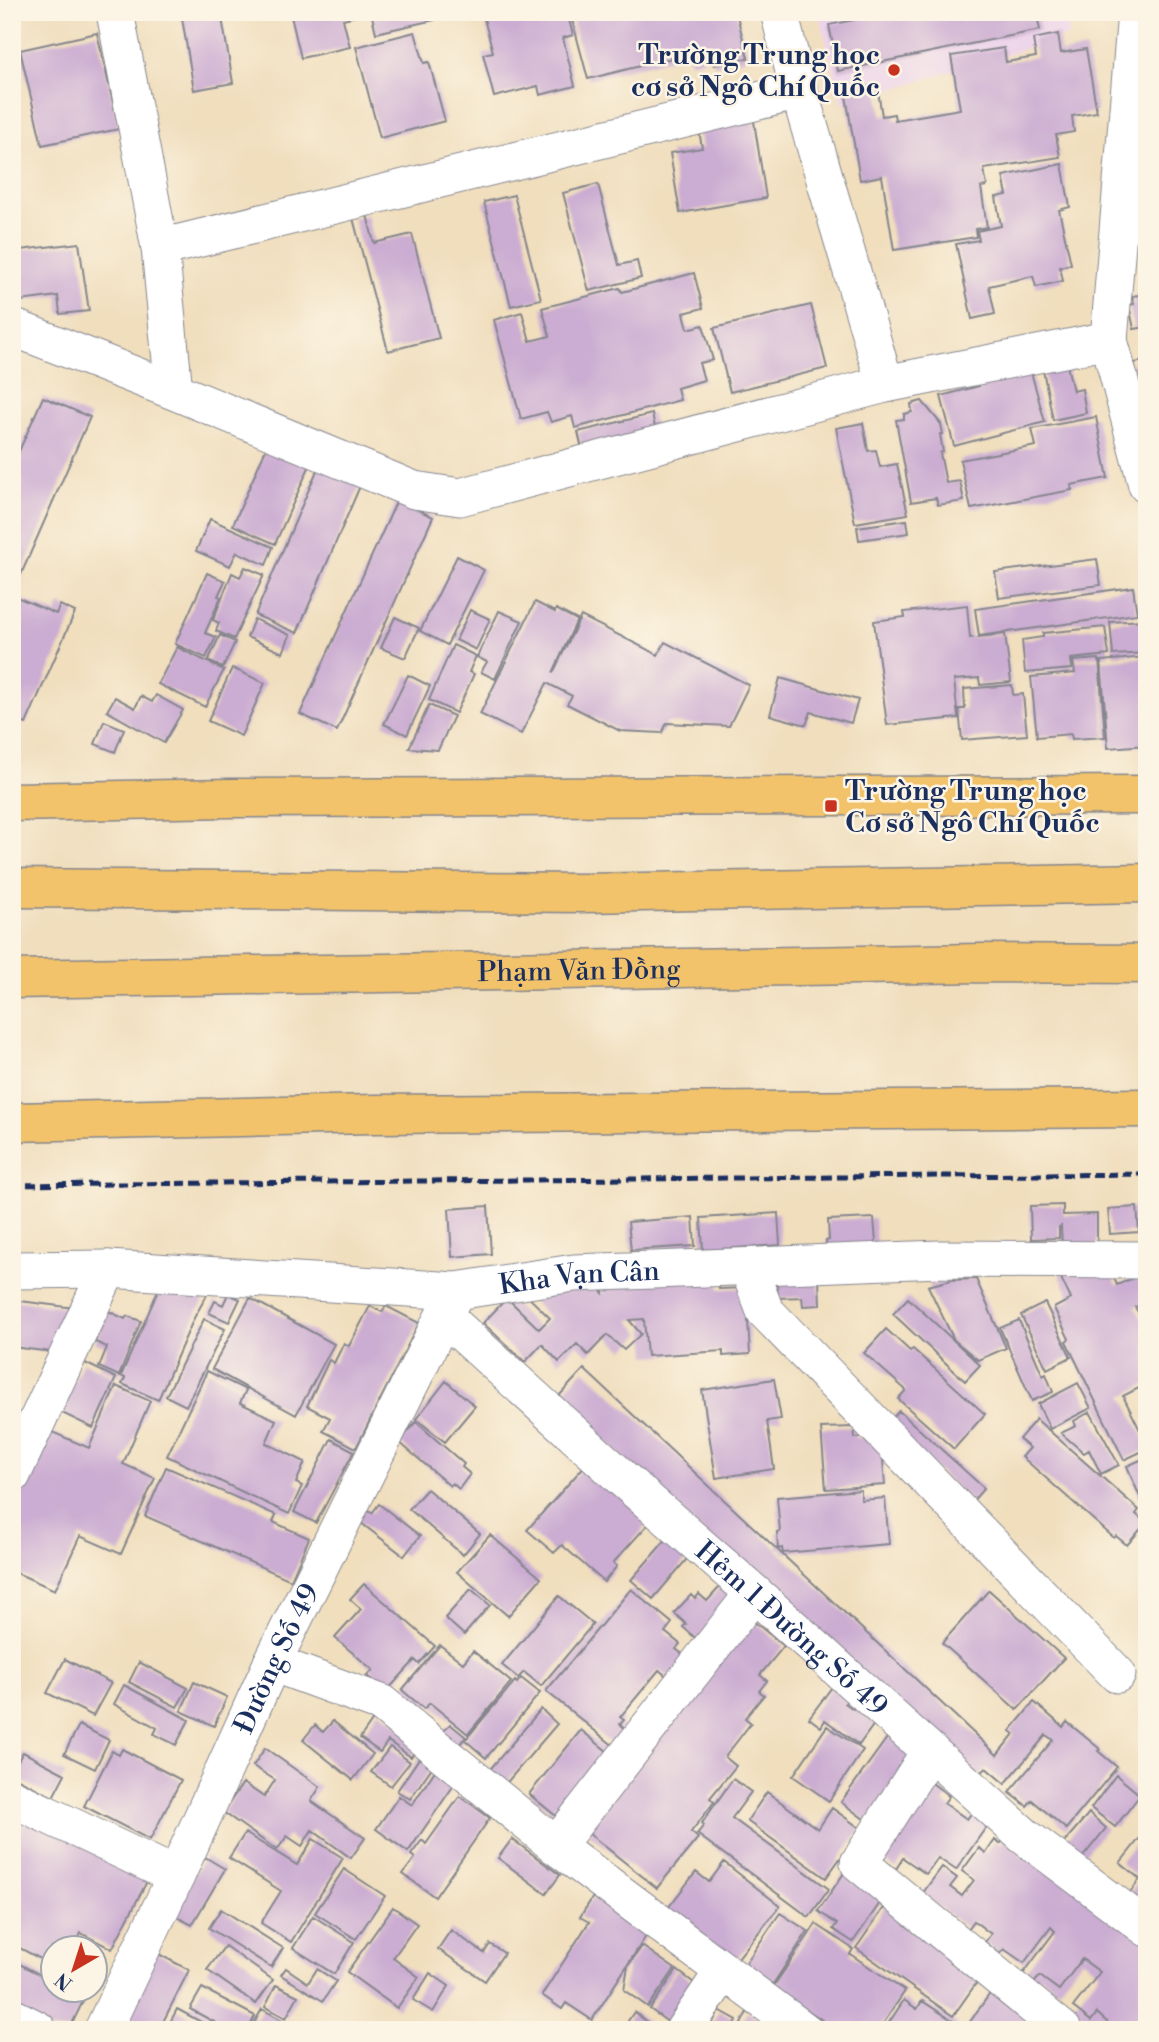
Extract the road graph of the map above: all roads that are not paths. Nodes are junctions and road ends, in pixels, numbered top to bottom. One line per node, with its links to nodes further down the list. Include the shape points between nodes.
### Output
1 (115, 12): 5 (street)
2 (779, 12): 4 (street)
3 (1136, 12): 7 (street)
4 (799, 92): 5 (street); 8 (street)
5 (160, 248): 9 (street)
6 (12, 327): 9 (street)
7 (1110, 340): 8 (street); 10 (street)
8 (885, 384): 9 (street, via 460,498 414,491)
9 (174, 391)
10 (1146, 473)
11 (1147, 795): 12 (main road)
12 (12, 802)
13 (1147, 883): 14 (main road, via 582,893)
14 (12, 888)
15 (1147, 964): 16 (main road, Phạm Văn Đồng)
16 (12, 979)
17 (1147, 1108): 18 (main road)
18 (12, 1122)
19 (1147, 1260): 20 (street, Kha Vạn Cân, via 940,1259)
20 (748, 1267): 23 (street, Kha Vạn Cân, via 574,1273); 27 (street, via 765,1311)
21 (108, 1269): 22 (street, Kha Vạn Cân); 23 (street, Kha Vạn Cân); 24 (street)
22 (12, 1270)
23 (451, 1304): 25 (street, Hẻm 1 Đường Số 49, via 622,1478); 26 (street, Đường Số 49)
24 (12, 1475)
25 (754, 1593): 28 (street, Hẻm 1 Đường Số 49); 30 (street)
26 (272, 1663): 30 (street, via 381,1703); 31 (street, Đường Số 49)
27 (1117, 1674)
28 (930, 1751): 32 (street, Hẻm 1 Đường Số 49, via 1023,1835); 39 (street, via 859,1863)
29 (12, 1798): 31 (street)
30 (556, 1846): 33 (street)
31 (176, 1876): 37 (street, Đường Số 49)
32 (1147, 1928)
33 (723, 1972): 35 (street); 38 (street)
34 (12, 2017): 36 (street)
35 (786, 2024)
36 (38, 2030)
37 (103, 2030)
38 (684, 2030)
39 (1063, 2030)

